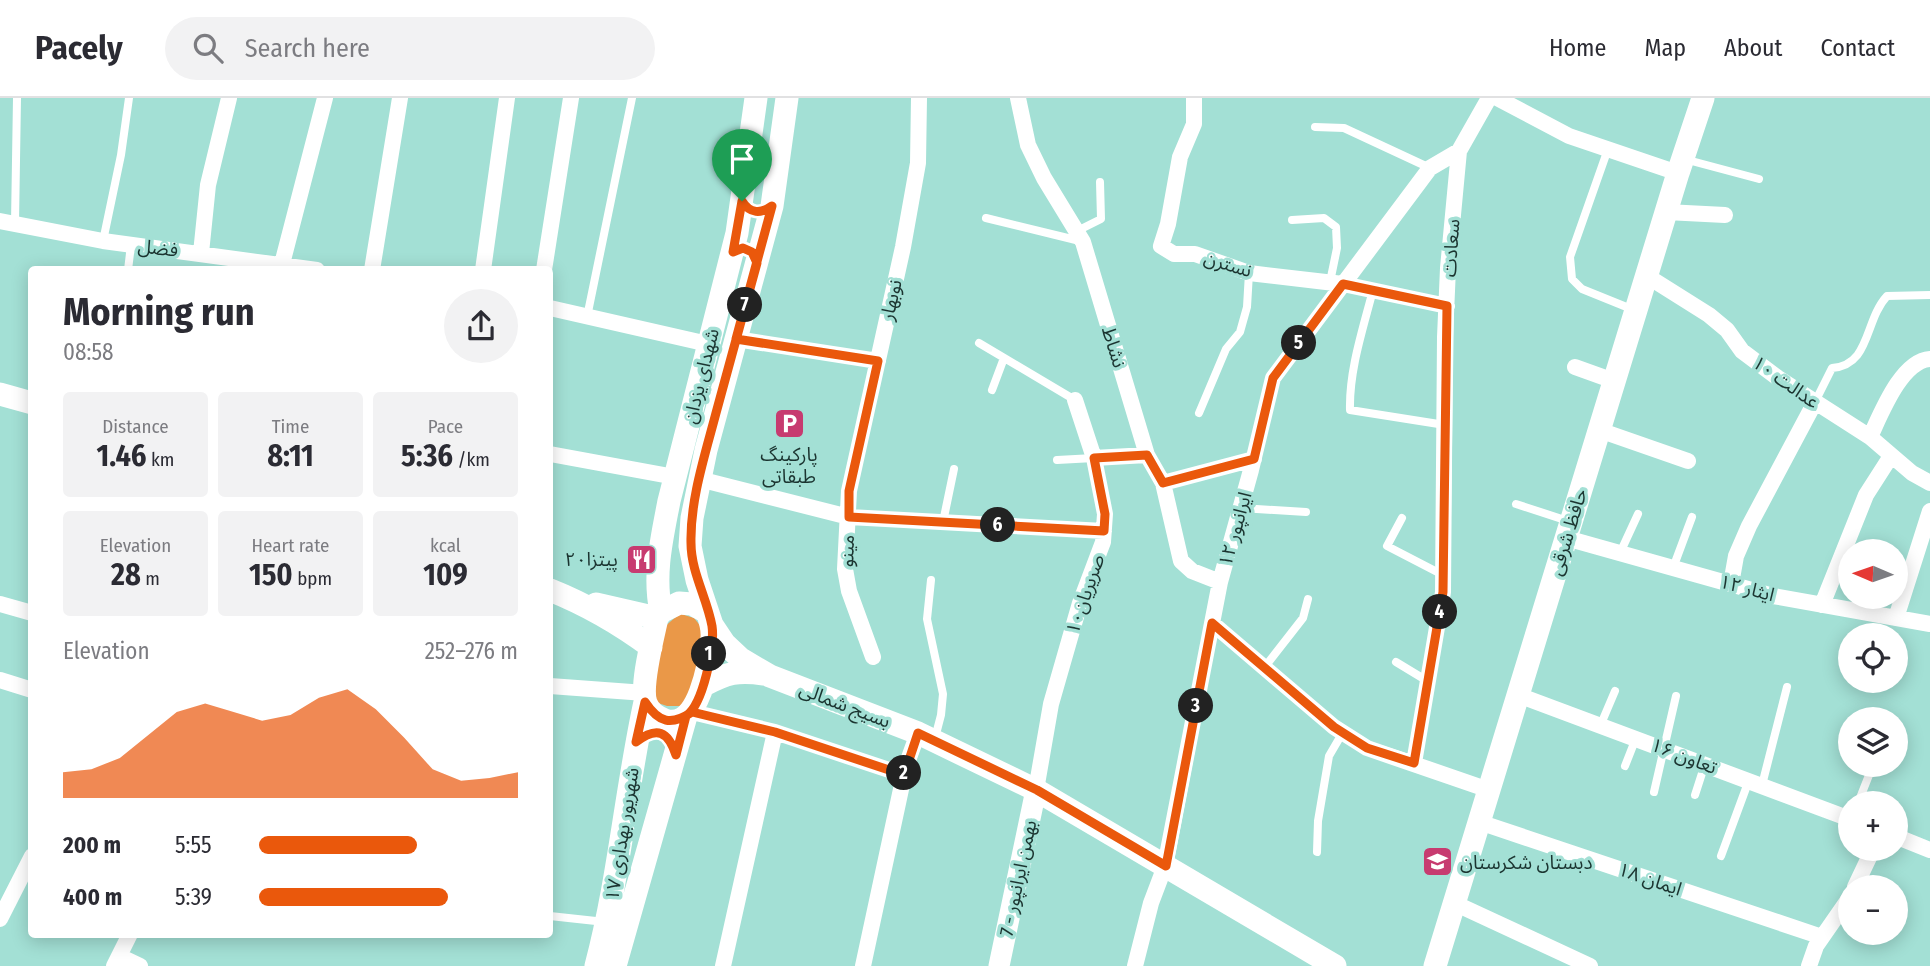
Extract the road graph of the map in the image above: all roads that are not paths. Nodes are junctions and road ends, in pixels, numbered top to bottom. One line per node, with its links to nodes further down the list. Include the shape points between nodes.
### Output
1 (17, 98): 30 (lane)
2 (129, 98): 32 (lane)
3 (229, 98): 35 (street, via 208,185)
4 (325, 98): 37 (street)
5 (400, 98): 40 (street)
6 (507, 98): 41 (street)
7 (571, 98): 42 (street)
8 (632, 98): 51 (lane)
9 (756, 98): 24 (main road, شهدای یزدان)
10 (787, 98): 25 (main road, شهدای یزدان)
11 (919, 98): 57 (street, نوبهار, via 918,163)
12 (1019, 98): 31 (street, نشاط, via 1028,145)
13 (1194, 98): 43 (street, نسترن, via 1194,124 1180,157 1161,246 1174,254 1195,254)
14 (1489, 98): 19 (street)
15 (1497, 98): 18 (street, via 1569,135)
16 (1703, 98): 20 (main road, حافظ شرقی)
17 (1315, 127): 21 (lane, via 1344,128)
18 (1608, 149): 20 (street); 50 (lane, via 1570,257 1572,279 1582,289)
19 (1459, 151): 21 (street, ایرانپور ۱۲); 48 (street, سعادت)
20 (1680, 166): 22 (lane); 26 (main road, حافظ شرقی)
21 (1430, 168): 45 (street, ایرانپور ۱۲)
22 (1759, 178)
23 (1100, 182): 31 (lane, via 1101,219)
24 (742, 201): 25 (main road, via 755,212); 34 (main road, شهدای یزدان)
25 (772, 206): 36 (main road, شهدای یزدان)
26 (1666, 212): 27 (street); 44 (main road, حافظ شرقی)
27 (1725, 215)
28 (986, 218): 31 (lane)
29 (1292, 220): 45 (lane, via 1324,218 1336,227)
30 (8, 222): 32 (street, فضل)
31 (1079, 237): 70 (street, نشاط)
32 (103, 242): 33 (street, فضل)
33 (131, 245): 35 (street, فضل); 38 (lane)
34 (733, 252): 36 (main road, via 743,248 752,252); 54 (main road, شهدای یزدان)
35 (201, 253): 37 (street, فضل)
36 (757, 263): 52 (main road, شهدای یزدان)
37 (282, 264): 39 (street, فضل)
38 (128, 266)
39 (294, 266)
40 (373, 266)
41 (484, 266)
42 (545, 266)
43 (1249, 273): 45 (street, نسترن); 65 (lane, via 1240,332 1226,349)
44 (1647, 276): 50 (main road, حافظ شرقی); 64 (street, عدالت ۱۰, via 1709,315 1742,351)
45 (1337, 283): 46 (street, نسترن); 73 (street, ایرانپور ۱۲, via 1273,378)
46 (1373, 290): 48 (street, نسترن); 66 (lane, via 1359,344 1350,410)
47 (1930, 295): 64 (lane, via 1886,296 1878,305 1858,358 1847,367 1832,368)
48 (1447, 306): 66 (street, سعادت)
49 (553, 309): 51 (street)
50 (1636, 311): 59 (main road, حافظ شرقی)
51 (587, 317): 54 (street)
52 (736, 339): 57 (street); 78 (main road, شهدای یزدان)
53 (979, 343): 55 (lane)
54 (708, 344): 77 (main road, شهدای یزدان)
55 (1004, 358): 60 (lane); 62 (lane)
56 (1930, 359): 68 (street, via 1909,368)
57 (878, 361): 86 (street, مینو, via 849,491)
58 (1575, 367): 59 (street)
59 (1614, 381): 67 (main road, حافظ شرقی)
60 (992, 390)
61 (0, 394): 63 (main road)
62 (1075, 400): 72 (street, صریریان۱۰)
63 (28, 402)
64 (1815, 402): 68 (street, عدالت ۱۰); 97 (street, via 1749,526 1736,556)
65 (1199, 413)
66 (1445, 425): 94 (street, سعادت)
67 (1599, 430): 75 (street); 90 (main road, حافظ شرقی)
68 (1870, 437): 71 (street, عدالت ۱۰)
69 (553, 455): 77 (street)
70 (1147, 455): 72 (street); 79 (street, نشاط)
71 (1891, 456): 80 (street, عدالت ۱۰); 102 (street, via 1866,495)
72 (1094, 458): 74 (lane); 91 (street, صریریان۱۰)
73 (1254, 459): 79 (street); 82 (street, ایرانپور ۱۲)
74 (1057, 460)
75 (1688, 461)
76 (954, 469): 89 (lane)
77 (675, 477): 104 (main road, شهدای یزدان, via 658,564)
78 (699, 480): 86 (street); 108 (main road, شهدای یزدان, via 690,546)
79 (1163, 483): 96 (street, نشاط, via 1181,561 1192,571)
80 (1930, 483)
81 (1516, 504): 90 (lane)
82 (1241, 508): 84 (lane); 96 (street, ایرانپور ۱۲)
83 (1930, 511): 105 (street)
84 (1306, 512)
85 (1638, 514): 92 (lane)
86 (849, 517): 89 (street); 110 (street, مینو, via 845,569)
87 (1692, 517): 93 (lane)
88 (1402, 518): 94 (lane, via 1387,546)
89 (943, 522): 91 (street)
90 (1569, 530): 92 (street, ایثار ۱۲); 121 (main road, حافظ شرقی)
91 (1104, 531): 138 (street, صریریان۱۰, via 1051,704)
92 (1620, 553): 93 (street, ایثار ۱۲)
93 (1673, 568): 97 (street, ایثار ۱۲)
94 (1443, 575): 115 (street, سعادت)
95 (931, 580): 128 (lane, via 927,619 943,694 941,715)
96 (1220, 582): 106 (street, ایرانپور ۱۲)
97 (1731, 584): 102 (street, ایثار ۱۲)
98 (553, 591): 99 (main road)
99 (573, 599): 104 (main road); 109 (main road)
100 (1308, 599): 112 (lane, via 1303,618)
101 (0, 604): 103 (street)
102 (1822, 605): 105 (street, ایثار ۱۲)
103 (28, 611)
104 (659, 615): 108 (main road, via 679,603 692,604 707,611); 109 (main road, شهدای یزدان)
105 (1896, 618): 107 (street, ایثار ۱۲)
106 (1212, 623): 112 (street); 149 (street, ایرانپور ۱۲)
107 (1930, 624)
108 (712, 625): 113 (main road, بسیج شمالی, via 741,659); 116 (main road)
109 (651, 647): 123 (main road, ۱۷ شهریور بهداری)
110 (873, 657)
111 (1396, 662): 115 (lane)
112 (1264, 668): 127 (street)
113 (770, 676): 116 (main road, بسیج شمالی, via 743,671 724,674); 128 (main road, بسیج شمالی)
114 (0, 680): 119 (street)
115 (1429, 682): 133 (street, سعادت)
116 (704, 685): 124 (main road)
117 (553, 686): 123 (street)
118 (1787, 687): 137 (lane)
119 (28, 689)
120 (1615, 691): 125 (lane)
121 (1518, 695): 125 (street, تعاون ۱۶); 139 (main road, حافظ شرقی)
122 (1676, 696): 131 (lane)
123 (645, 697): 124 (main road, via 653,714 667,722); 130 (main road, ۱۷ شهریور بهداری)
124 (689, 714): 126 (street); 132 (main road)
125 (1601, 724): 129 (street, تعاون ۱۶)
126 (775, 732): 136 (street); 162 (street)
127 (1343, 732): 133 (street, via 1367,748); 146 (lane, via 1329,757)
128 (926, 737): 136 (street); 138 (main road, بسیج شمالی)
129 (1636, 738): 131 (street, تعاون ۱۶); 135 (lane)
130 (636, 742): 132 (main road, via 653,732 661,733 668,737); 154 (main road, ۱۷ شهریور بهداری)
131 (1664, 748): 134 (street, تعاون ۱۶); 140 (lane)
132 (676, 755): 161 (main road)
133 (1414, 763): 139 (street)
134 (1705, 764): 137 (street, تعاون ۱۶); 141 (lane)
135 (1625, 766)
136 (904, 775): 163 (street)
137 (1755, 783): 142 (street, تعاون ۱۶); 147 (lane)
138 (1037, 790): 149 (main road, بسیج شمالی); 164 (street, بهمن ایرانپور - 7)
139 (1489, 790): 143 (main road, حافظ شرقی)
140 (1654, 792)
141 (1695, 795)
142 (1838, 814)
143 (1479, 821): 150 (main road, حافظ شرقی); 155 (street, ایمان ۱۸)
144 (1908, 841): 145 (street)
145 (1930, 850)
146 (1317, 852)
147 (1721, 856)
148 (28, 864): 153 (street)
149 (1166, 866): 157 (main road, بسیج شمالی); 165 (street, ایرانپور ۱۲)
150 (1454, 903): 169 (main road, حافظ شرقی); 170 (street)
151 (1838, 914): 155 (street)
152 (553, 916): 154 (lane)
153 (0, 919)
154 (608, 922): 160 (main road, ۱۷ شهریور بهداری)
155 (1822, 937): 171 (street)
156 (128, 938): 158 (street)
157 (1285, 938): 166 (main road); 167 (main road, بسیج شمالی); 168 (main road, بسیج شمالی)
158 (117, 961): 159 (street)
159 (140, 966)
160 (596, 966)
161 (615, 966)
162 (723, 966)
163 (863, 966)
164 (999, 966)
165 (1135, 966)
166 (1299, 966)
167 (1314, 966)
168 (1335, 966)
169 (1435, 966)
170 (1590, 966)
171 (1809, 966)

